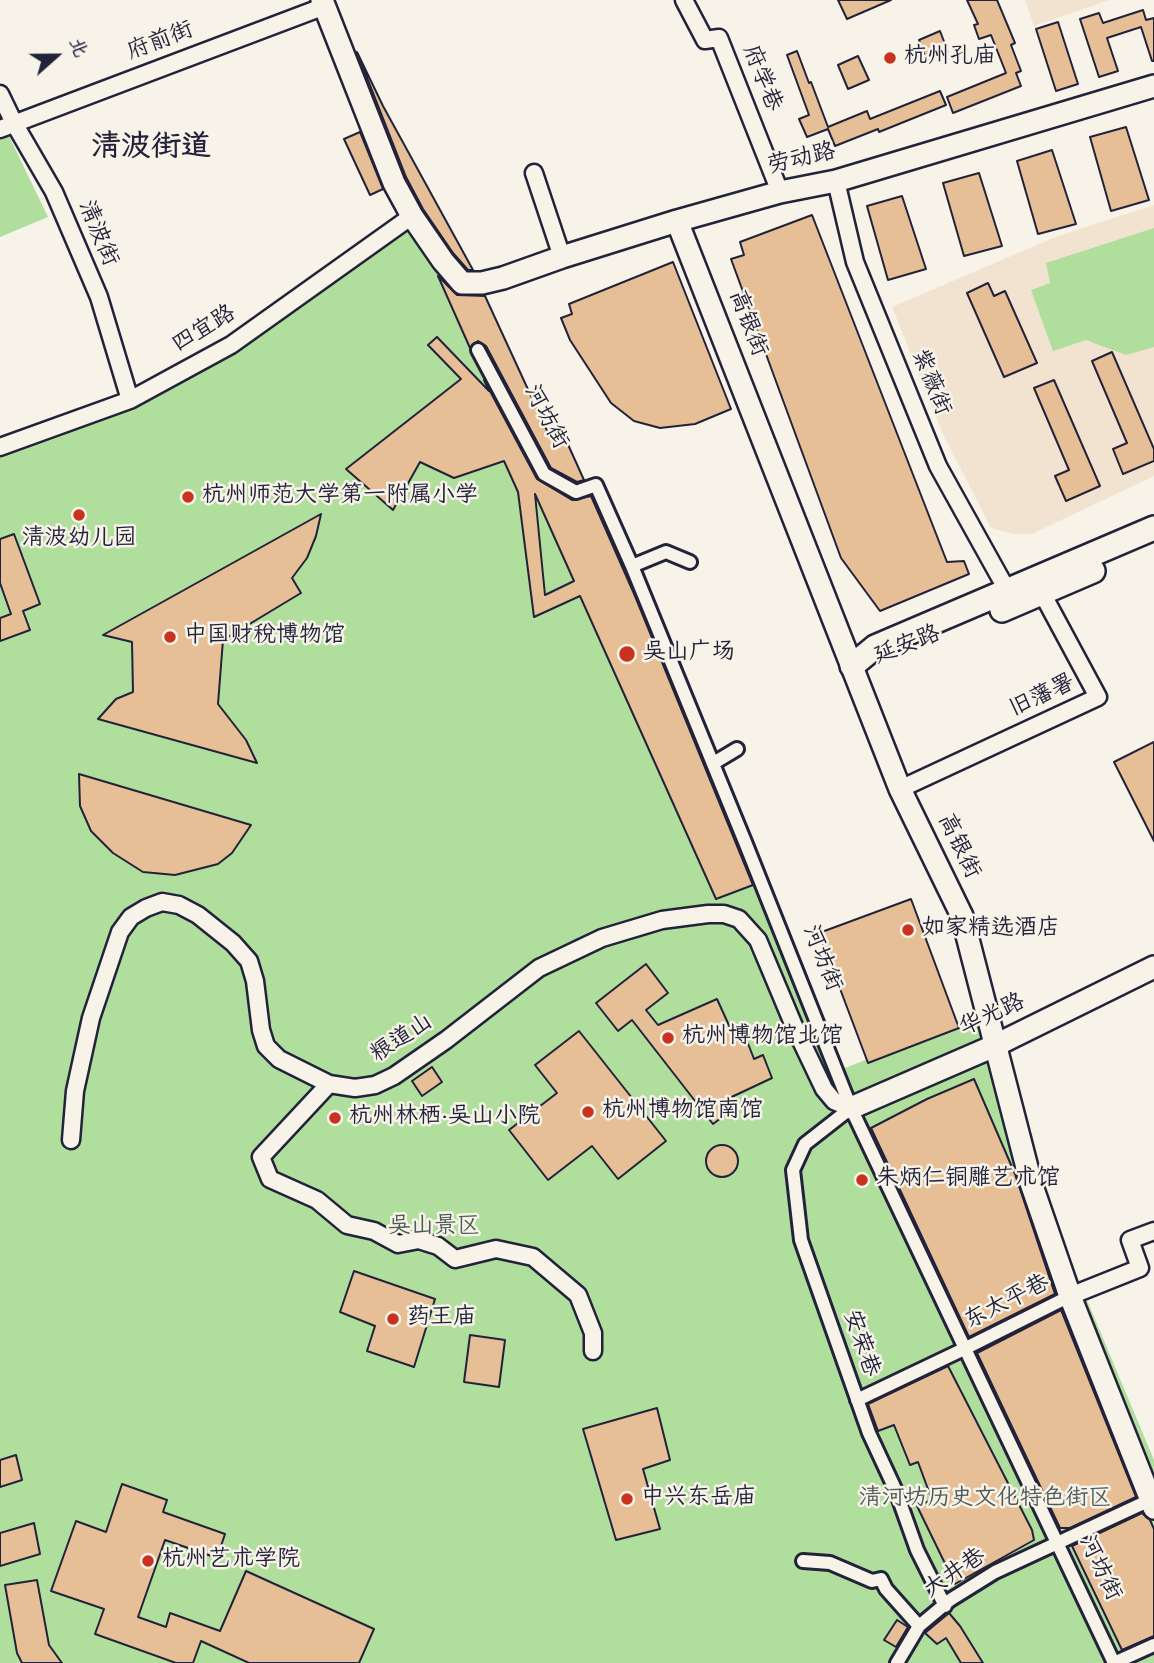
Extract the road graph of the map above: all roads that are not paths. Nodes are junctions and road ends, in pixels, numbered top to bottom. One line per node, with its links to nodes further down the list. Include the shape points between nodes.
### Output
1 (684, 0): 8 (street, 府学巷, via 705,40 719,38)
2 (323, 3): 5 (street, 府前街); 9 (street, via 394,183)
3 (1154, 86): 7 (street, 劳动路)
4 (0, 94): 5 (street, 清波街)
5 (7, 126): 13 (street, 清波街, via 54,192 94,286)
6 (534, 173): 11 (street)
7 (836, 181): 8 (street, 劳动路); 19 (street, 紫薇街, via 855,262 938,466)
8 (780, 191): 10 (street, 劳动路)
9 (412, 216): 11 (street, 劳动路, via 462,283 503,278); 13 (street, 四宜路, via 231,345)
10 (677, 221): 11 (street, 劳动路); 21 (street, 高银街)
11 (562, 257)
12 (478, 350): 18 (street, 河坊街, via 544,474 576,492 596,485)
13 (130, 400): 14 (street, 四宜路)
14 (0, 447)
15 (1154, 528): 19 (main road, 延安路)
16 (1154, 545): 20 (main road, 延安路)
17 (690, 562): 18 (street, via 666,552)
18 (632, 566): 28 (street, 河坊街)
19 (1007, 590): 21 (main road, 延安路, via 875,647)
20 (1042, 593): 21 (main road, 延安路, via 881,661); 24 (street, 旧藩署, via 1098,697)
21 (852, 666): 24 (street, 高银街)
22 (737, 749): 23 (street)
23 (717, 761)
24 (900, 789): 26 (street, 高银街, via 962,916)
25 (1154, 967): 26 (street, 华光路)
26 (994, 1046): 28 (street, 华光路); 31 (street, 高银街, via 1031,1183)
27 (329, 1084): 28 (street, 粮道山, via 355,1088 394,1076 539,968 602,938 662,920 724,914 739,919 758,940 824,1089 834,1101); 29 (street, 粮道山, via 279,1059 266,1046 249,961 233,943 198,915 162,902 131,917 120,932 91,1018 75,1091); 33 (street, via 261,1157 271,1179 317,1200 348,1225 374,1231 398,1244 419,1240 455,1259 496,1250 533,1257 578,1295 593,1333)
28 (851, 1108): 32 (street, 河坊街); 34 (street, 安荣巷, via 805,1144 793,1170 801,1240)
29 (71, 1140)
30 (1154, 1231): 31 (street, via 1130,1240 1140,1268)
31 (1070, 1296): 32 (street, 东太平巷); 35 (street, 高银街)
32 (964, 1349): 34 (street, 东太平巷); 36 (street, 河坊街)
33 (593, 1351)
34 (857, 1399): 38 (street, 安荣巷, via 917,1550)
35 (1153, 1502): 36 (street, 大井巷)
36 (1056, 1543): 38 (street, 大井巷, via 995,1572); 42 (street, 河坊街)
37 (803, 1561): 39 (street, via 831,1563 872,1581 881,1578)
38 (945, 1605): 39 (street, 大井巷)
39 (919, 1626): 41 (street, 大井巷)
40 (1154, 1645): 42 (street)
41 (897, 1663)
42 (1114, 1663)

